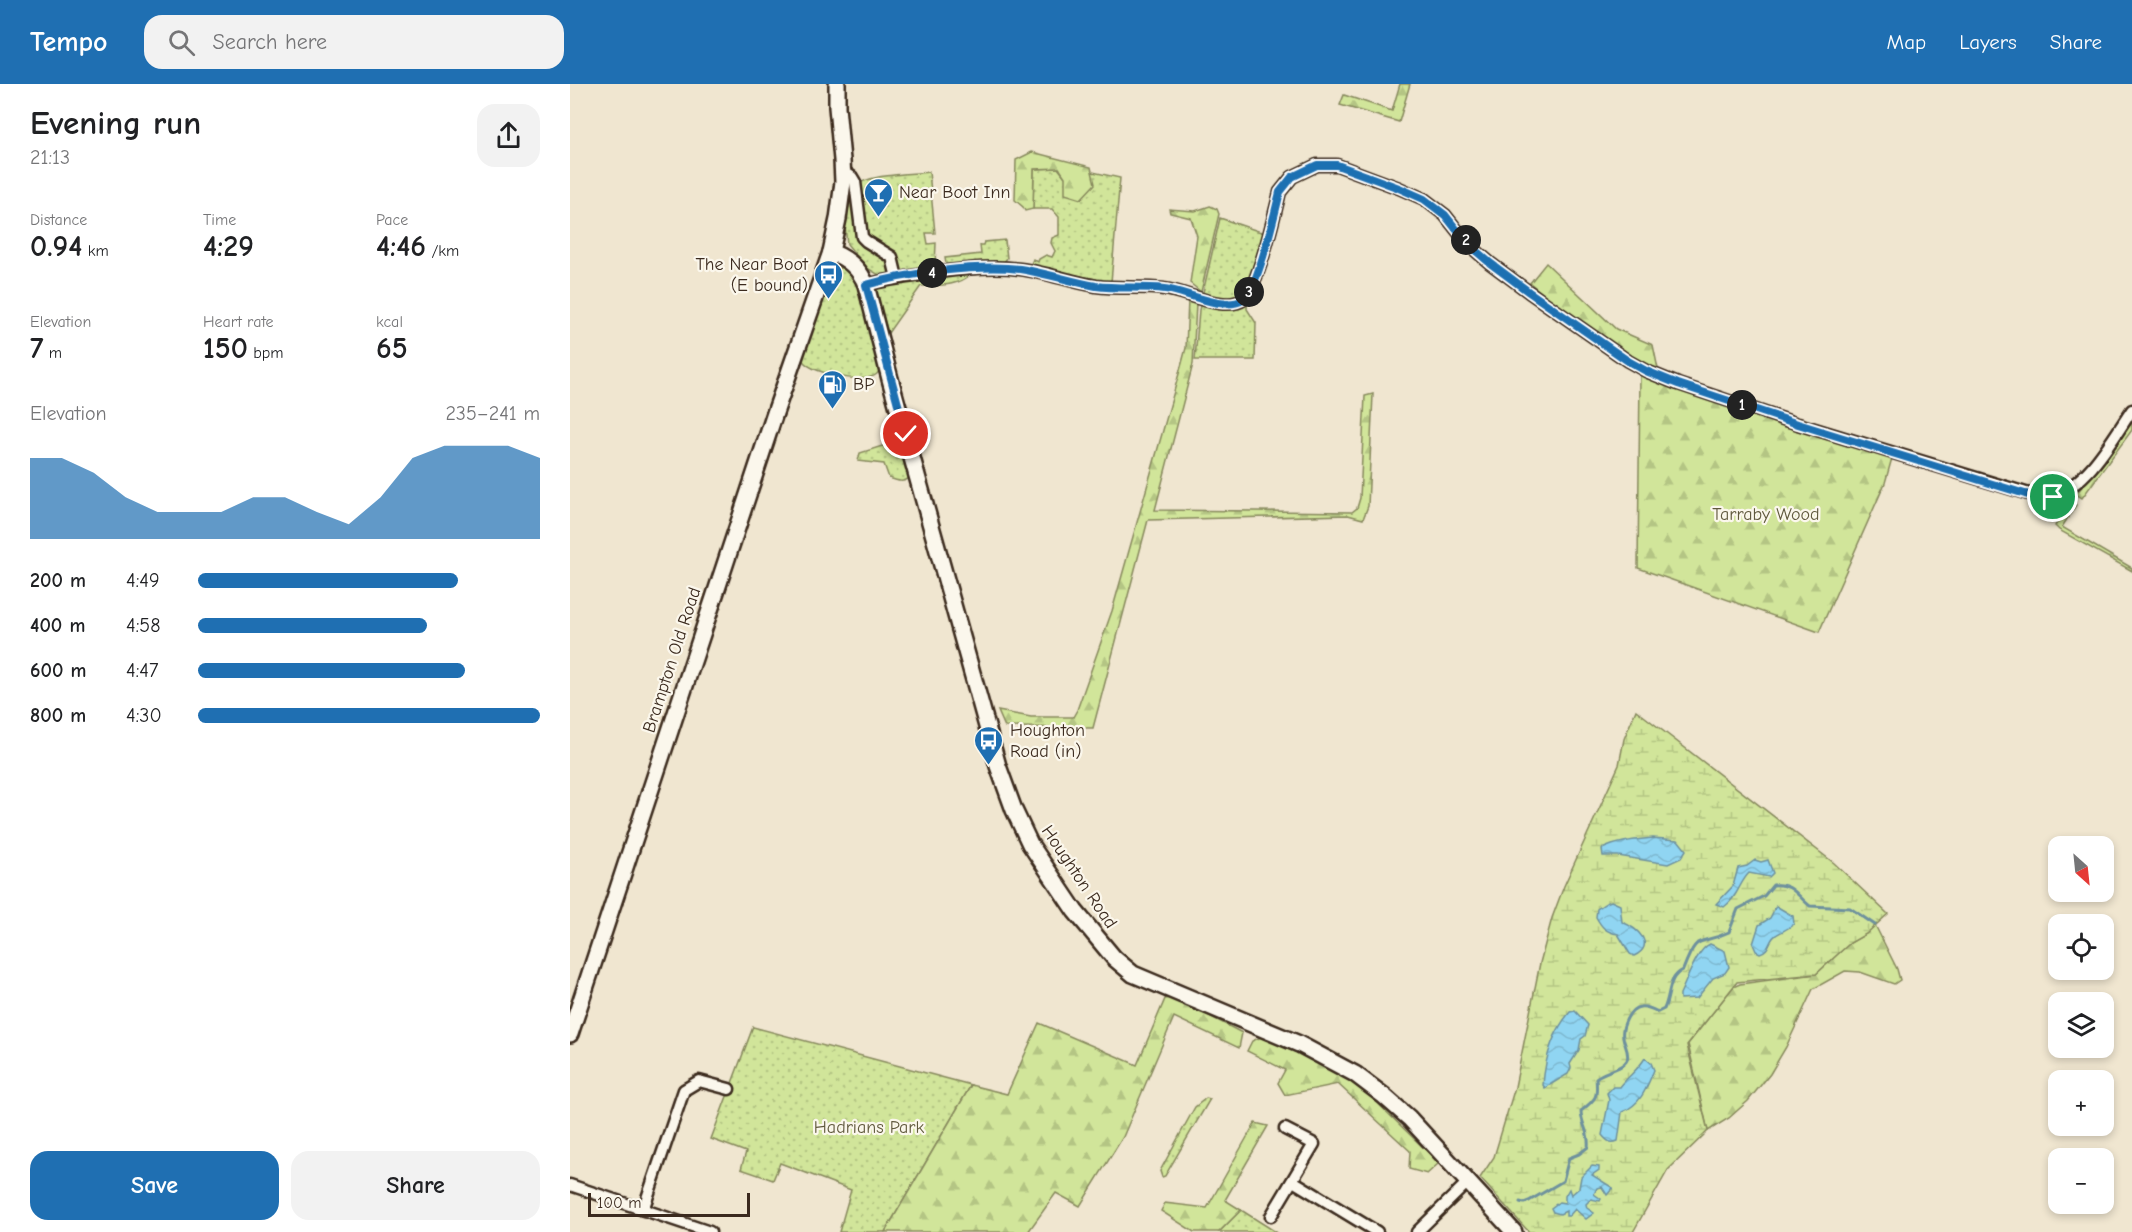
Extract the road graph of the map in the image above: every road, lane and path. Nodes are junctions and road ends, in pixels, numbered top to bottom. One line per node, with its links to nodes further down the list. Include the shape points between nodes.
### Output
1 (837, 84): 2 (street, Brampton Old Road)
2 (842, 170): 3 (street, Brampton Old Road); 4 (street, via 855,182 862,237 892,257)
3 (831, 252): 5 (street, Houghton Road, via 851,263); 7 (street, Brampton Old Road)
4 (897, 278): 5 (street); 6 (street, via 1002,268 1097,286 1165,289 1207,301 1233,303 1243,300 1251,290 1286,183 1317,165 1337,165 1433,205 1490,263 1628,361 1678,384 1798,424 2042,498 2072,487)
5 (866, 285): 11 (street, Houghton Road, via 998,766 1014,810 1041,863 1103,948 1133,974 1299,1044 1355,1074 1409,1118)
6 (2132, 410)
7 (570, 1034)
8 (729, 1089): 13 (street, via 699,1080 684,1090)
9 (1285, 1129): 10 (street, via 1314,1144)
10 (1293, 1181): 14 (street); 17 (street)
11 (1469, 1181): 15 (street); 18 (street, Houghton Road)
12 (570, 1185): 13 (street)
13 (643, 1209): 16 (street)
14 (1271, 1216)
15 (1422, 1230)
16 (710, 1232)
17 (1377, 1232)
18 (1514, 1232)

